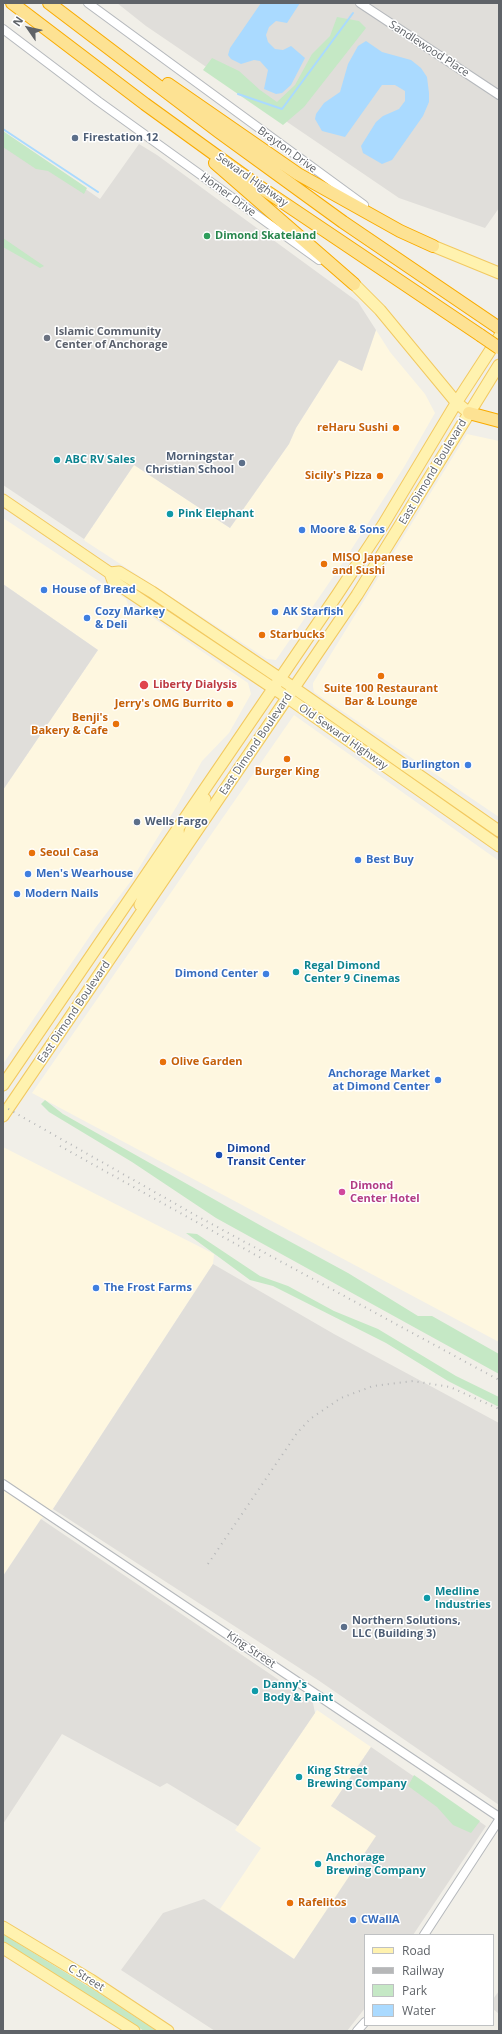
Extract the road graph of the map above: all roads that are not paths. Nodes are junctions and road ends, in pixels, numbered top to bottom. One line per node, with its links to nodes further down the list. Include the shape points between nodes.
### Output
1 (12, 3): 7 (highway, Seward Highway)
2 (50, 3): 8 (highway, via 290,169 400,232); 11 (highway, Seward Highway, via 343,222 487,320)
3 (88, 3): 8 (street, Brayton Drive, via 360,202)
4 (360, 3): 6 (street, Sandlewood Place)
5 (3, 29): 10 (street, Homer Drive, via 104,105)
6 (499, 95)
7 (145, 104): 10 (highway); 11 (highway, Seward Highway, bridge, via 281,201 480,335)
8 (432, 246): 9 (main road, Brayton Drive)
9 (499, 273)
10 (354, 284): 13 (main road, Homer Drive, via 380,310)
11 (499, 336): 13 (main road, East Dimond Boulevard)
12 (499, 365): 14 (main road, East Dimond Boulevard)
13 (456, 402): 14 (main road, Homer Drive); 17 (main road, East Dimond Boulevard)
14 (469, 413): 15 (highway); 19 (main road, East Dimond Boulevard)
15 (499, 421)
16 (3, 500): 18 (main road, Old Seward Highway)
17 (395, 506): 19 (main road, via 395,519 366,574); 22 (main road, East Dimond Boulevard)
18 (110, 573): 20 (main road, Old Seward Highway, via 113,581); 21 (main road, Old Seward Highway, via 119,572)
19 (362, 587): 24 (main road, East Dimond Boulevard)
20 (142, 600): 21 (main road, via 153,601 187,622); 23 (main road, Old Seward Highway)
21 (212, 632): 22 (main road, Old Seward Highway)
22 (280, 678): 23 (main road, East Dimond Boulevard); 24 (main road, Old Seward Highway)
23 (273, 688): 25 (main road, Old Seward Highway); 26 (main road, East Dimond Boulevard)
24 (294, 688): 25 (main road, East Dimond Boulevard); 29 (main road, Old Seward Highway)
25 (288, 698): 27 (main road, Old Seward Highway); 30 (main road, East Dimond Boulevard)
26 (228, 754): 28 (main road, East Dimond Boulevard); 30 (main road, via 195,817)
27 (449, 811): 29 (main road, via 457,810 479,825); 31 (main road, Old Seward Highway)
28 (178, 828): 32 (main road, via 179,842 148,887); 33 (main road, East Dimond Boulevard)
29 (499, 832)
30 (187, 846): 32 (main road, East Dimond Boulevard)
31 (499, 846)
32 (132, 926): 34 (main road, East Dimond Boulevard)
33 (45, 1022): 34 (main road); 35 (main road, East Dimond Boulevard)
34 (60, 1032): 36 (main road, East Dimond Boulevard)
35 (3, 1085)
36 (3, 1116)
37 (3, 1484): 38 (street, King Street)
38 (499, 1818): 40 (street)
39 (3, 1926): 43 (main road, C Street)
40 (425, 1934)
41 (3, 1948): 42 (main road, C Street)
42 (134, 2031)
43 (168, 2031)

